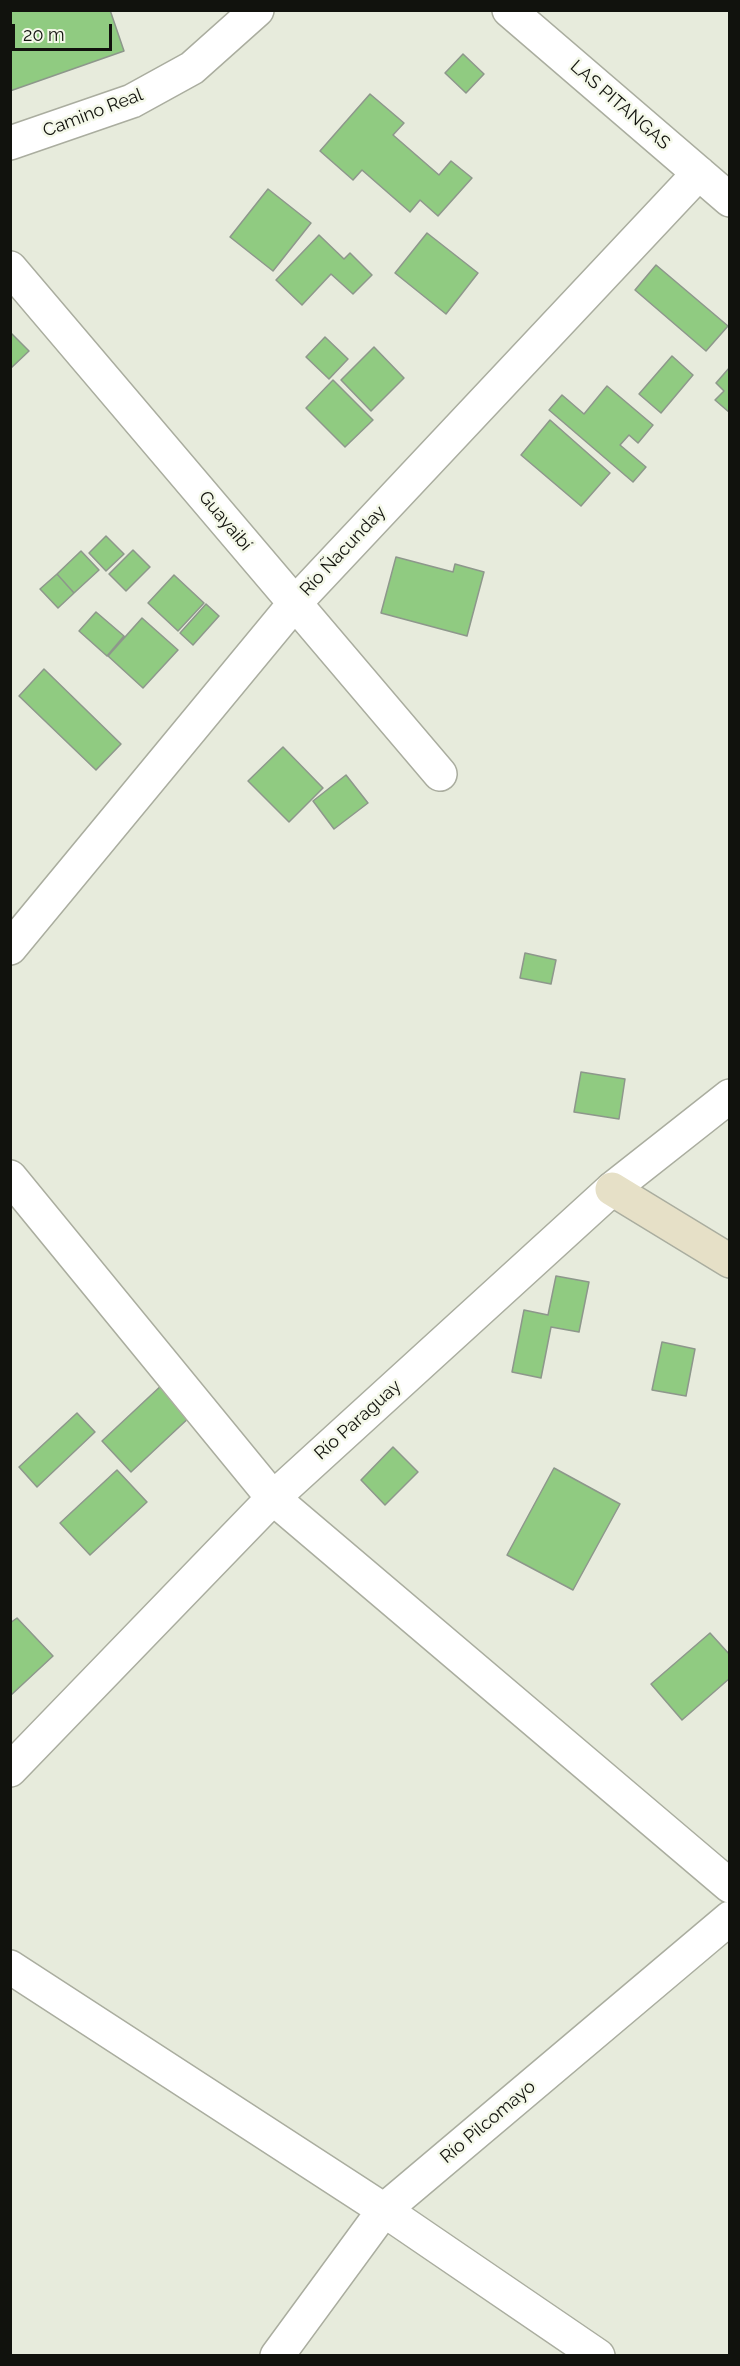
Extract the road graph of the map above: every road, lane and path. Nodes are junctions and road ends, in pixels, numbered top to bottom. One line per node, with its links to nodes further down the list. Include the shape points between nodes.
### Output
1 (257, 10): 3 (street, Camino Real, via 192,68 132,101)
2 (509, 10): 4 (street, LAS PITANGAS)
3 (10, 143)
4 (699, 173): 5 (street, LAS PITANGAS); 7 (street, Río Ñacunday)
5 (729, 200)
6 (10, 268): 7 (street, Guayaibí)
7 (295, 603): 8 (street, Guayaibí); 9 (street, Río Ñacunday)
8 (440, 774)
9 (10, 948)
10 (729, 1096): 12 (street, Río Paraguay)
11 (10, 1177): 14 (street)
12 (612, 1189): 13 (street); 14 (street, Río Paraguay)
13 (729, 1261)
14 (273, 1498): 15 (street, Río Paraguay); 16 (street)
15 (10, 1770)
16 (729, 1886)
17 (729, 1918): 19 (street, Río Pilcomayo)
18 (10, 1967): 19 (street)
19 (384, 2210): 20 (street, Río Pilcomayo); 21 (street)
20 (277, 2355)
21 (598, 2355)

